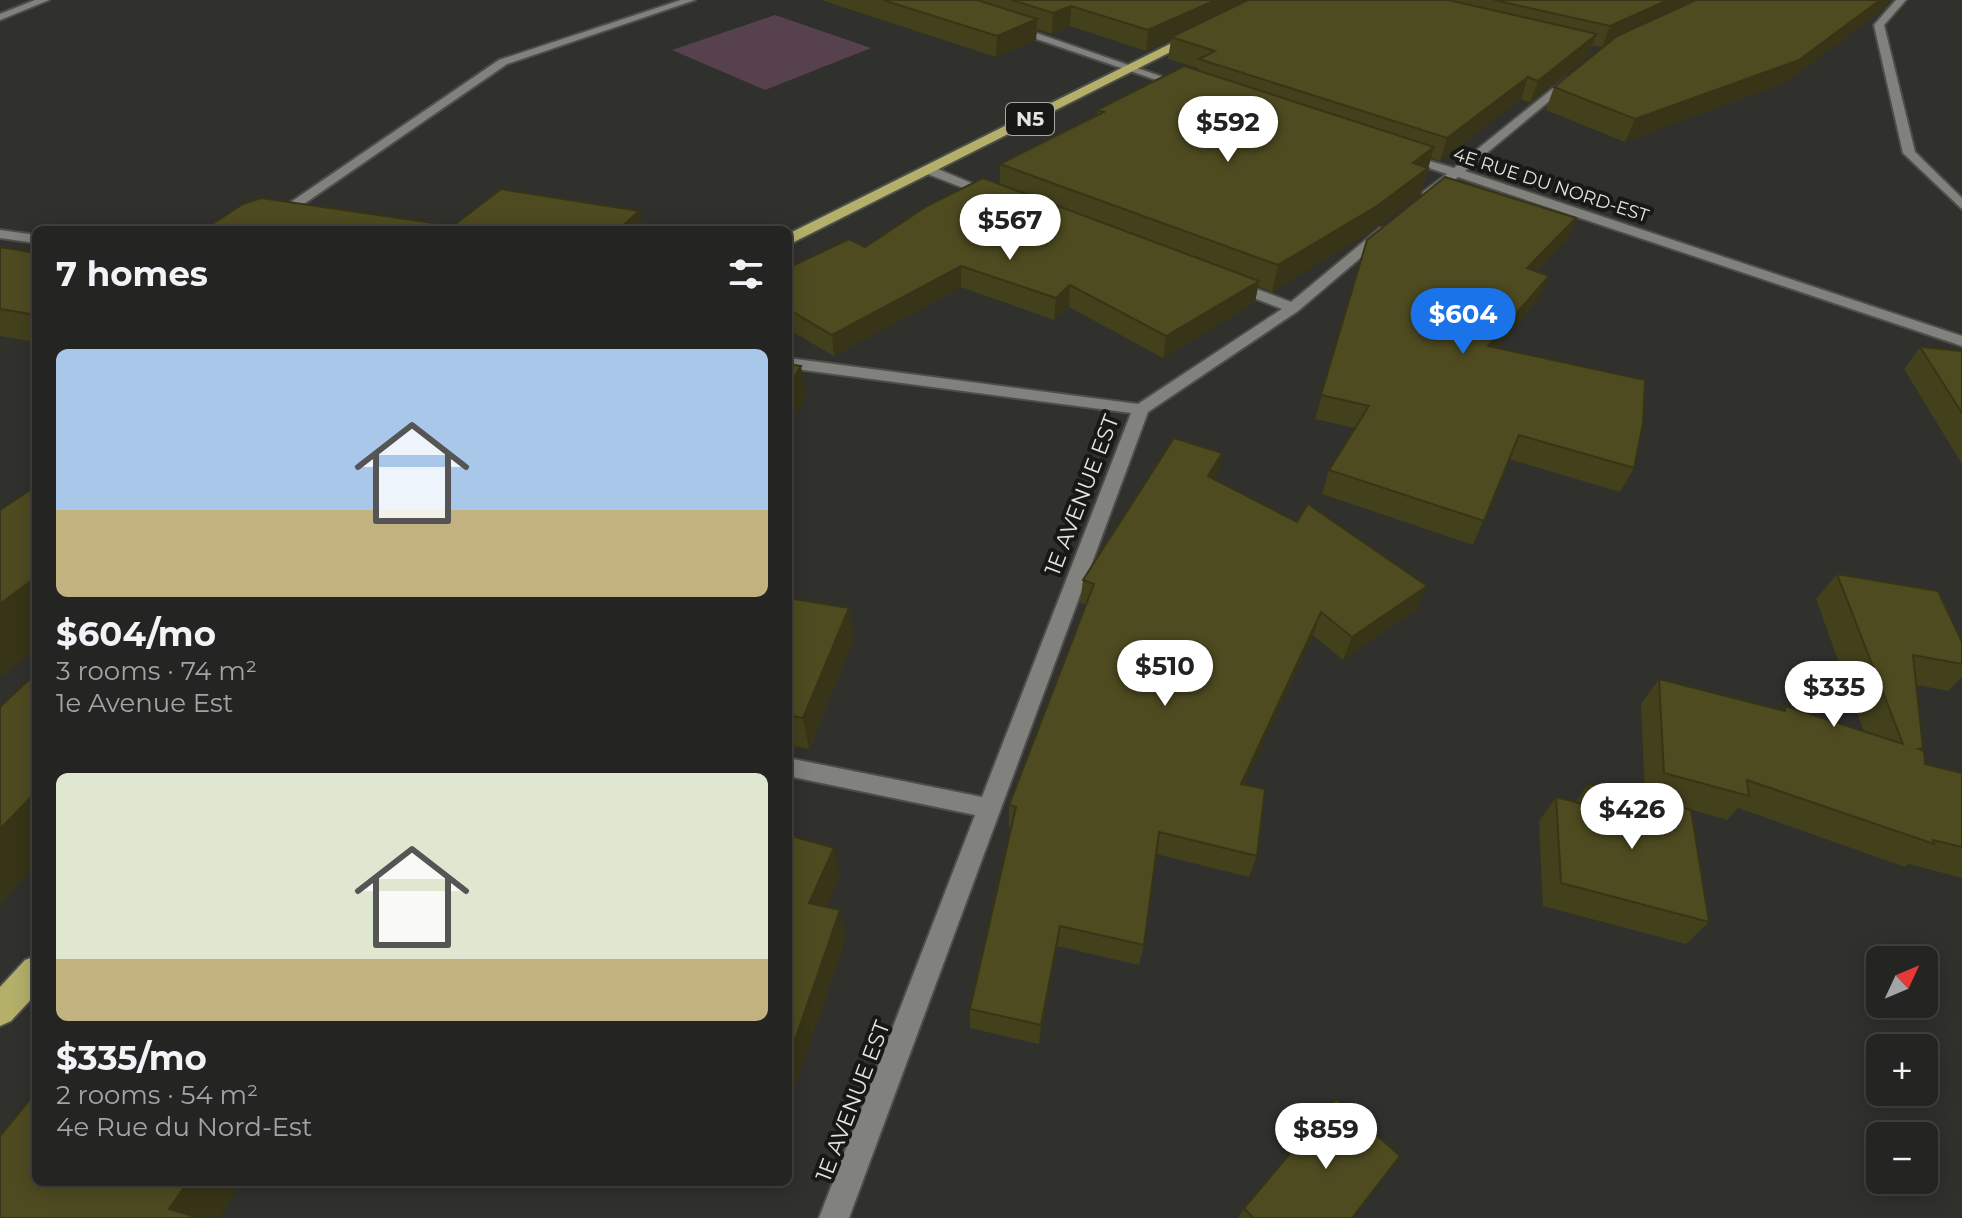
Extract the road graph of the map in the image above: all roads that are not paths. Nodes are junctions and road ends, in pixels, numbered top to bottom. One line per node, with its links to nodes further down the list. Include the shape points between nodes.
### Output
1 (44, 0): 4 (street)
2 (690, 0): 15 (street, via 503,62)
3 (1901, 0): 14 (street, via 1879,25 1909,153)
4 (0, 17)
5 (1001, 24): 8 (street)
6 (1207, 31): 8 (highway, N5)
7 (1591, 63): 12 (street, 1E AVENUE EST)
8 (1128, 68): 9 (street); 11 (highway, N5)
9 (1202, 92)
10 (1397, 153): 12 (street, 4E RUE DU NORD-EST)
11 (929, 170): 13 (street); 18 (highway, N5)
12 (1456, 172): 20 (street, 1E AVENUE EST); 21 (street, 4E RUE DU NORD-EST)
13 (1002, 198)
14 (1962, 205)
15 (263, 226)
16 (0, 234): 17 (street)
17 (32, 238)
18 (792, 238)
19 (1220, 281): 20 (street)
20 (1293, 308): 23 (street, 1E AVENUE EST)
21 (1962, 341)
22 (792, 364): 23 (street)
23 (1141, 409): 25 (street, 1E AVENUE EST)
24 (792, 768): 25 (street)
25 (989, 808): 28 (street, 1E AVENUE EST)
26 (32, 975): 27 (highway)
27 (0, 1010)
28 (834, 1218)

